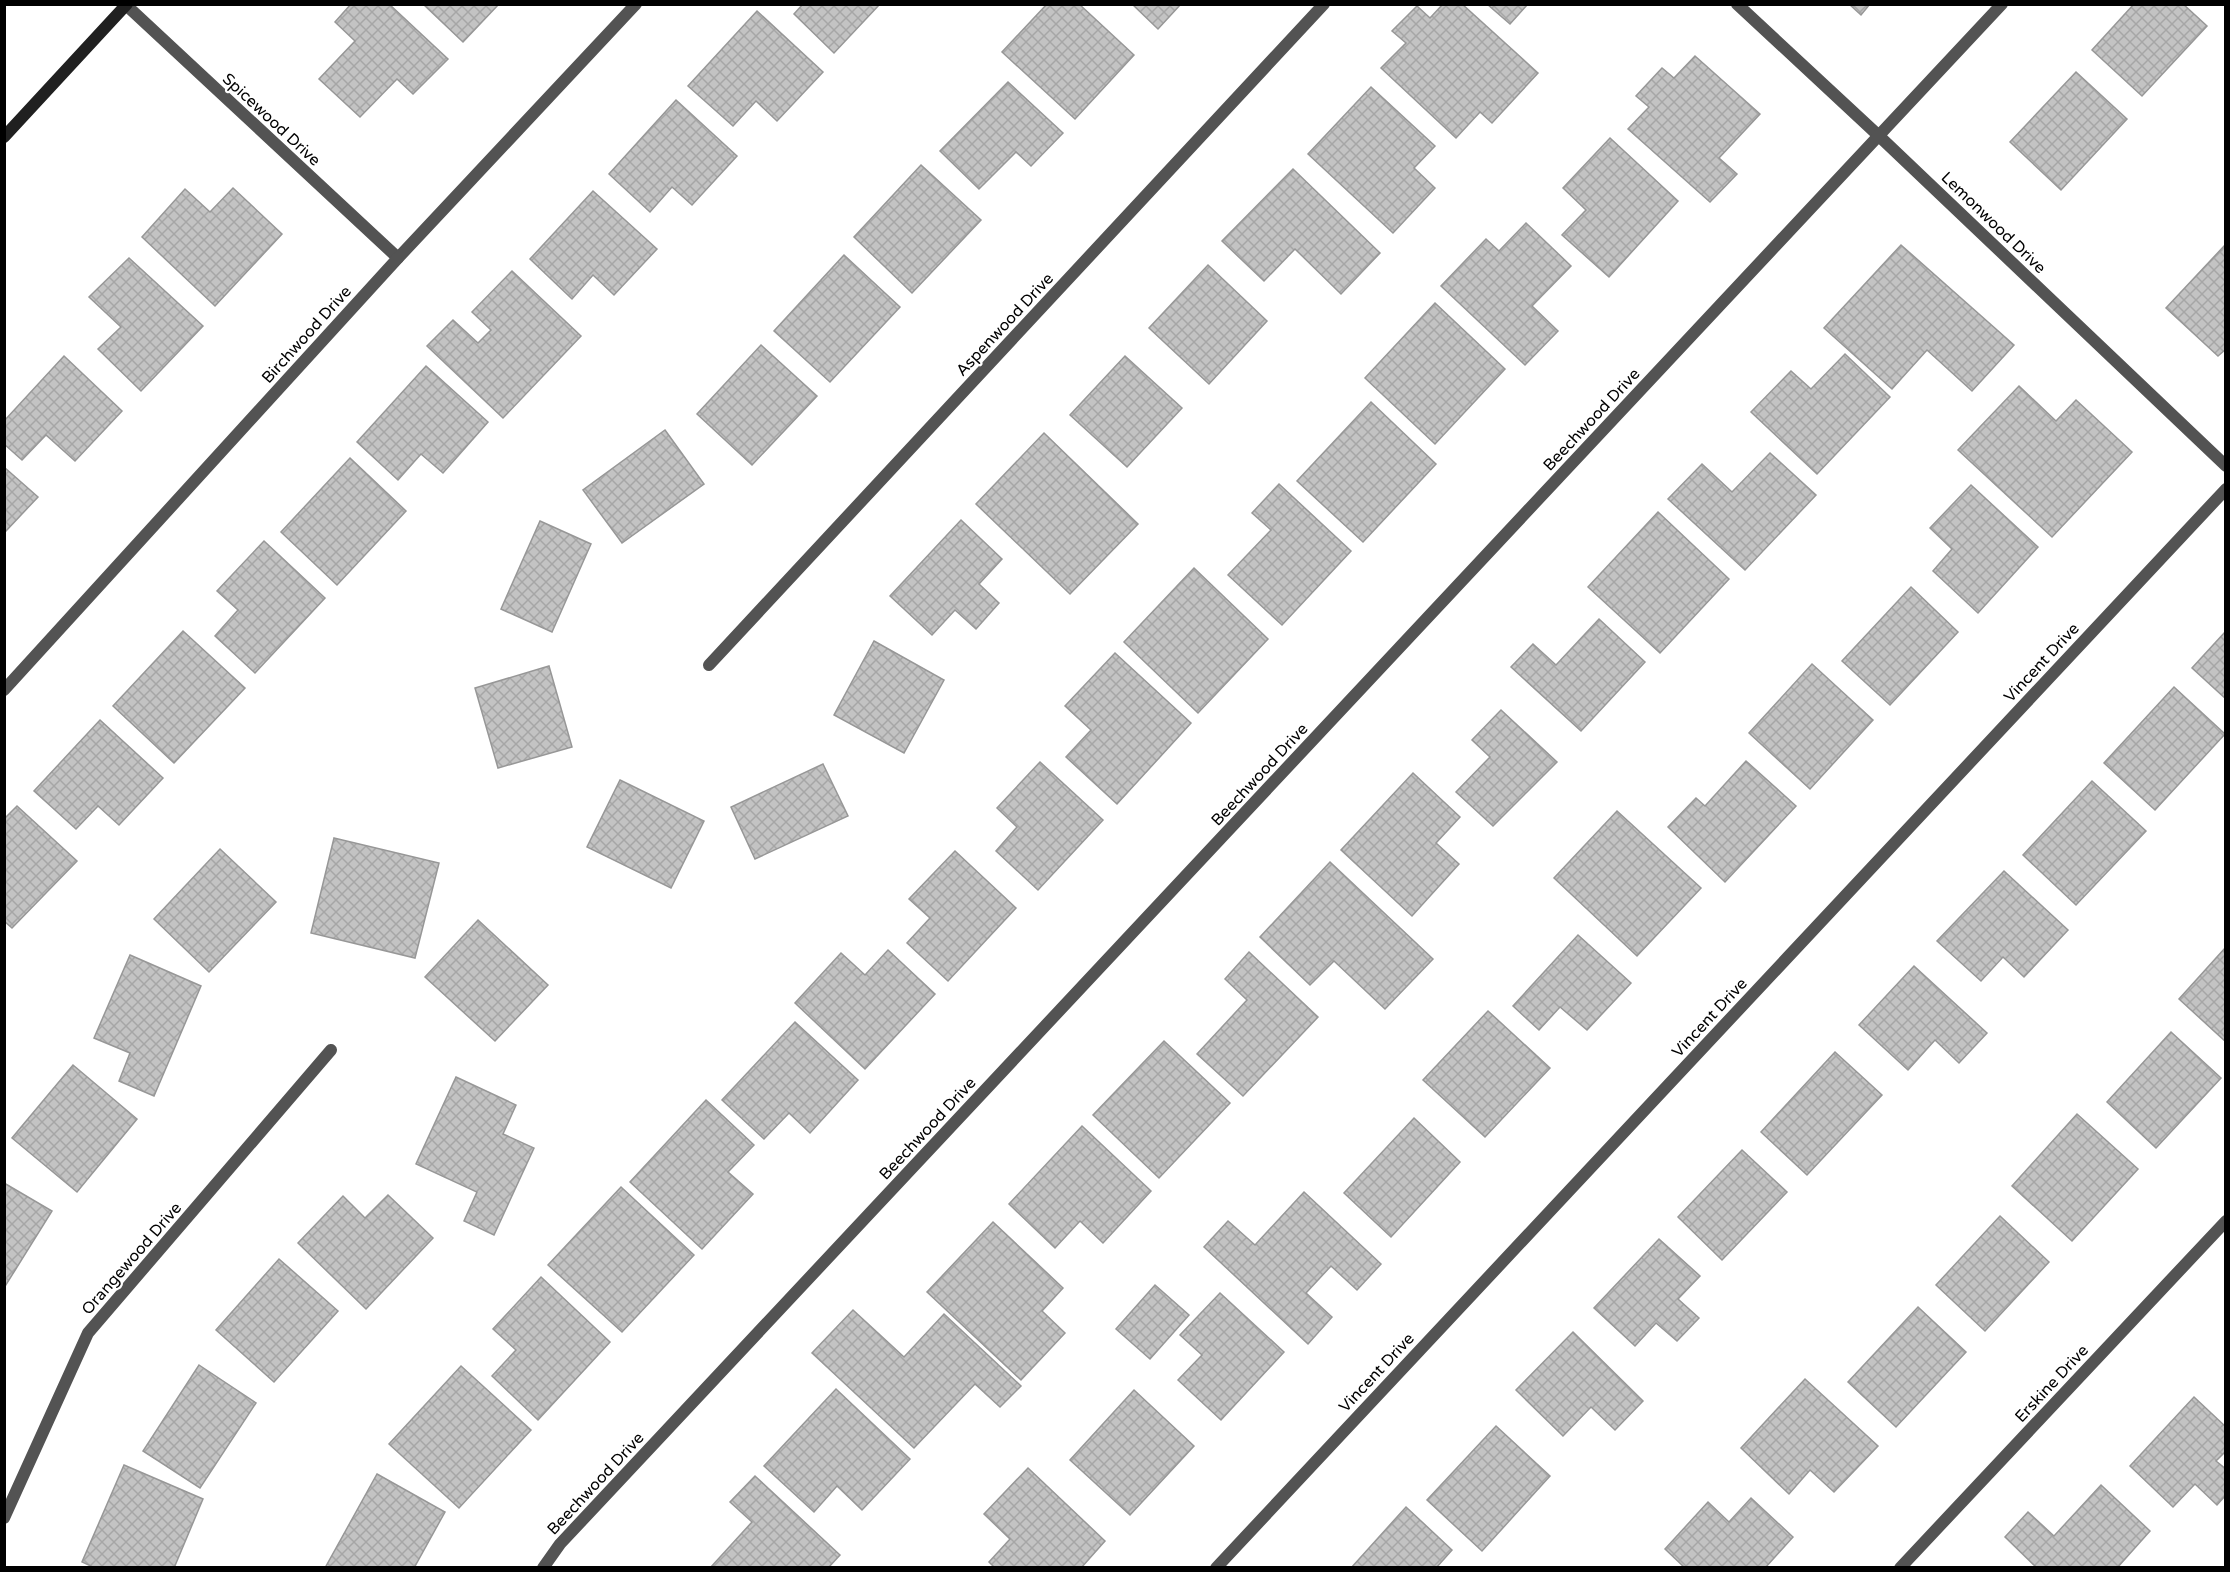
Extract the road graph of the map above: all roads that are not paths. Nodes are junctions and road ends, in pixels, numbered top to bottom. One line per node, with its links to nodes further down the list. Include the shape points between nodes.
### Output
1 (636, 4): 8 (street, Birchwood Drive)
2 (1324, 4): 11 (street, Aspenwood Drive)
3 (1737, 4): 6 (street, Lemonwood Drive)
4 (2002, 4): 6 (street, Beechwood Drive)
5 (126, 5): 7 (street); 8 (street, Spicewood Drive)
6 (1879, 136): 9 (street, Lemonwood Drive); 16 (street, Beechwood Drive, via 576,1527)
7 (4, 137)
8 (398, 258): 12 (street, Birchwood Drive)
9 (2226, 466)
10 (2226, 489): 17 (street, Vincent Drive)
11 (709, 665)
12 (4, 690)
13 (331, 1050): 15 (street, Orangewood Drive, via 88,1333)
14 (2226, 1221): 18 (street, Erskine Drive)
15 (4, 1518)
16 (543, 1568)
17 (1216, 1568)
18 (1900, 1568)

